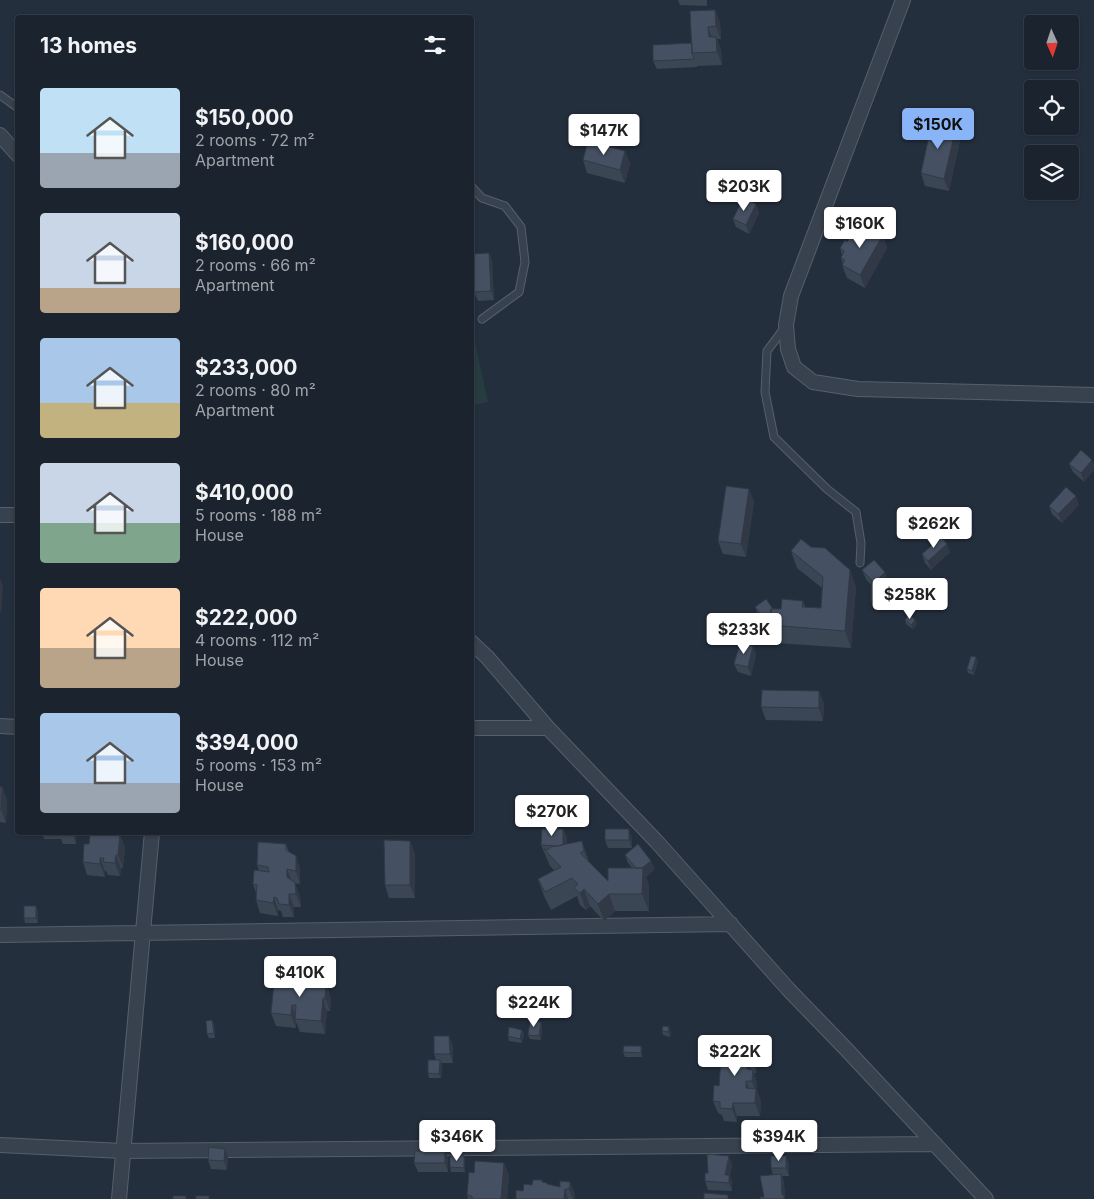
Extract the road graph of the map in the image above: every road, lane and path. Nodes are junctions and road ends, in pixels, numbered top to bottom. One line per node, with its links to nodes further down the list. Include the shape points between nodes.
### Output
1 (903, 0): 8 (street, via 791,296)
2 (0, 95): 3 (lane)
3 (15, 106)
4 (0, 135): 5 (street)
5 (15, 152)
6 (474, 189): 7 (lane, via 482,198 505,206 520,227 525,262 518,292)
7 (482, 319)
8 (786, 325): 9 (street, via 788,349 794,367 813,382 858,389); 12 (lane, via 767,350 765,392 774,437 827,489 856,512 861,543)
9 (1094, 395)
10 (0, 515): 11 (street)
11 (15, 516)
12 (860, 563)
13 (474, 645): 17 (street)
14 (0, 726): 15 (street)
15 (15, 727)
16 (474, 728): 17 (street)
17 (548, 728): 19 (street)
18 (152, 835): 20 (street)
19 (731, 924): 20 (street); 22 (street)
20 (144, 933): 21 (street); 24 (street)
21 (0, 935)
22 (935, 1144): 24 (street); 26 (street)
23 (0, 1145): 24 (street)
24 (123, 1151): 25 (street)
25 (119, 1199)
26 (986, 1199)

